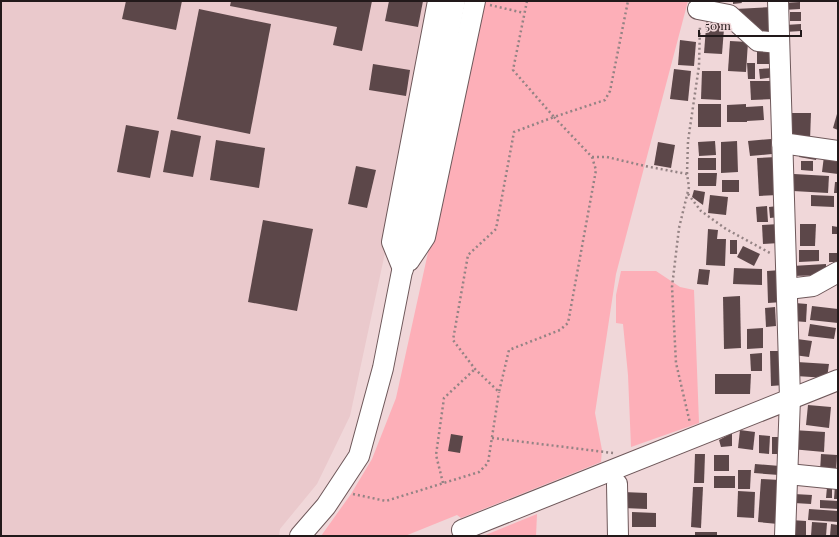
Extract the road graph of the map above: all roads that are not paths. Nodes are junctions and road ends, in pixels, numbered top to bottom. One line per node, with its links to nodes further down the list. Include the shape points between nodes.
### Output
1 (438, 1): 9 (street, via 392,242)
2 (455, 1): 9 (street)
3 (475, 1): 9 (street, via 425,237)
4 (778, 1): 6 (street)
5 (698, 9): 6 (street, via 729,15 758,41)
6 (780, 43): 7 (street)
7 (782, 142): 8 (street); 11 (street)
8 (838, 151)
9 (404, 269): 18 (street, via 383,368 359,456 326,506)
10 (838, 272): 11 (street, via 812,286)
11 (788, 288): 13 (street)
12 (838, 380): 13 (street)
13 (790, 398): 14 (street); 17 (street)
14 (788, 474): 15 (street); 20 (street)
15 (838, 479)
16 (616, 484): 19 (street)
17 (462, 530)
18 (300, 536)
19 (618, 536)
20 (785, 536)

